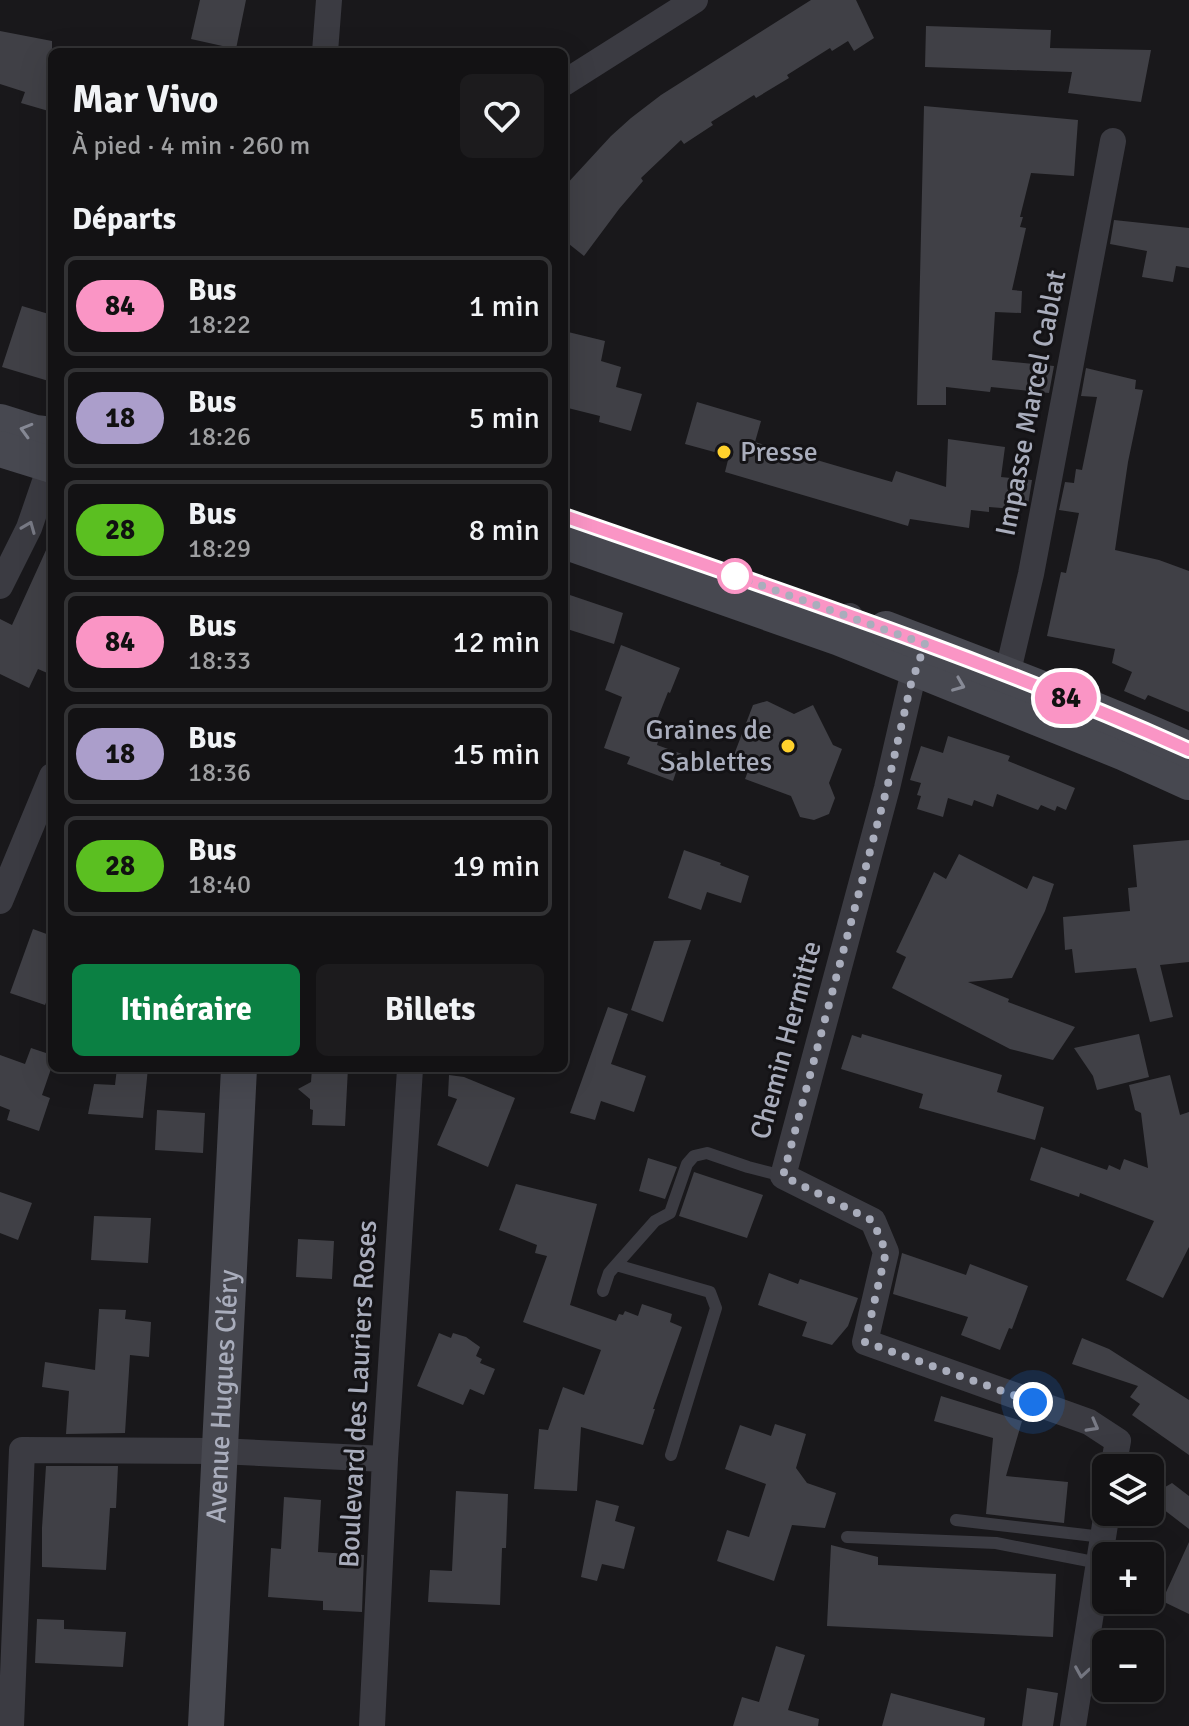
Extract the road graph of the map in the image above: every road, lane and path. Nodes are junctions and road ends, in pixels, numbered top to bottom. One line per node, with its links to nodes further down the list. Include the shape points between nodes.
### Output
1 (329, 0): 3 (street)
2 (695, 0): 4 (street)
3 (325, 48)
4 (568, 80)
5 (1113, 141): 14 (street, Impasse Marcel Cablat, via 1035,558)
6 (0, 422): 7 (main road, one-way to 6)
7 (48, 435)
8 (0, 449): 9 (main road)
9 (48, 463)
10 (48, 475): 12 (street, one-way to 10)
11 (578, 533): 13 (main road)
12 (0, 586)
13 (921, 656): 14 (main road); 21 (street, Chemin Hermitte)
14 (1004, 688): 15 (main road, via 1131,725); 16 (main road)
15 (1189, 750)
16 (1189, 782)
17 (48, 786): 18 (street)
18 (0, 901)
19 (239, 1072): 24 (main road, Avenue Hugues Cléry)
20 (410, 1072): 27 (street, Boulevard des Lauriers Roses)
21 (783, 1176): 22 (lane, via 707,1153 694,1156 670,1213 655,1221); 25 (street, Chemin Hermitte, one-way to 25, via 873,1221 886,1252 865,1342 1089,1422 1118,1441)
22 (616, 1265): 23 (lane); 26 (lane, via 710,1292 716,1308)
23 (603, 1291)
24 (219, 1451): 27 (street); 31 (street, via 22,1450); 33 (main road, Avenue Hugues Cléry)
25 (1116, 1454)
26 (671, 1455)
27 (385, 1459): 34 (street, Boulevard des Lauriers Roses)
28 (956, 1520): 30 (lane)
29 (847, 1537): 30 (lane, via 996,1543)
30 (1103, 1537): 35 (street, one-way to 35)
31 (8, 1571): 32 (street)
32 (11, 1726)
33 (206, 1726)
34 (372, 1726)
35 (1073, 1726)

